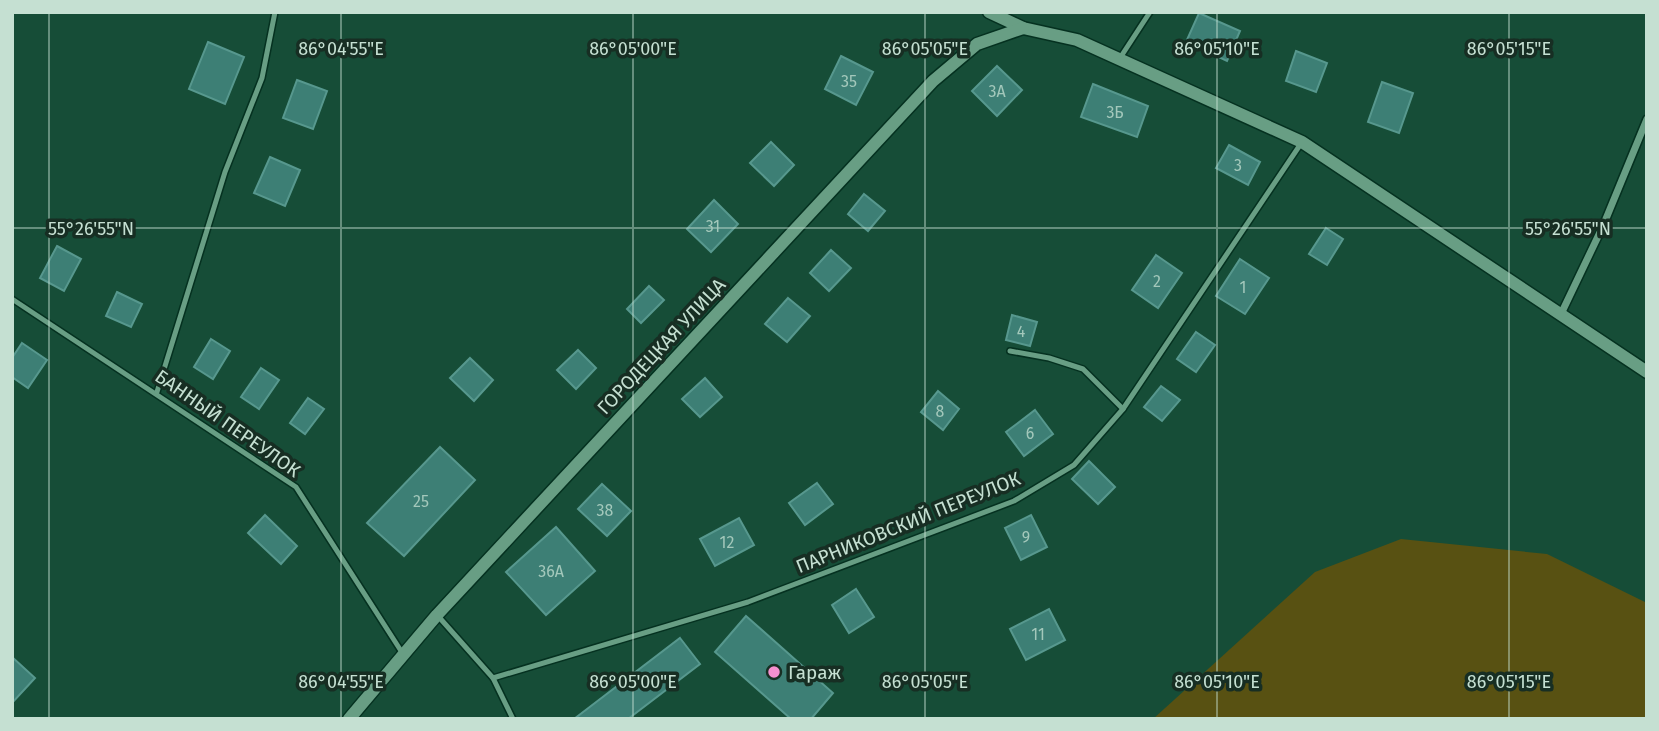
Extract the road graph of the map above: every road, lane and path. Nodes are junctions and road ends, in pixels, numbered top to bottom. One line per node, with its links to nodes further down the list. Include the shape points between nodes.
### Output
1 (275, 12): 12 (lane, via 262,78 225,172)
2 (989, 12): 4 (street)
3 (1150, 12): 5 (lane)
4 (1023, 28): 5 (street, via 1077,40); 14 (street, ГОРОДЕЦКАЯ УЛИЦА, via 977,44 933,81)
5 (1120, 58): 7 (street)
6 (1647, 119): 9 (street)
7 (1302, 142): 9 (street); 13 (lane, ПАРНИКОВСКИЙ ПЕРЕУЛОК)
8 (12, 299): 12 (lane, БАННЫЙ ПЕРЕУЛОК)
9 (1561, 314): 11 (street)
10 (1010, 351): 13 (lane, via 1083,369)
11 (1647, 372)
12 (157, 392): 15 (lane, БАННЫЙ ПЕРЕУЛОК, via 296,487)
13 (1123, 409): 16 (lane, ПАРНИКОВСКИЙ ПЕРЕУЛОК, via 1074,465 1014,501 748,602)
14 (437, 615): 15 (street, ГОРОДЕЦКАЯ УЛИЦА); 16 (lane)
15 (403, 654): 17 (street, ГОРОДЕЦКАЯ УЛИЦА)
16 (493, 678): 18 (lane)
17 (349, 719)
18 (513, 719)

